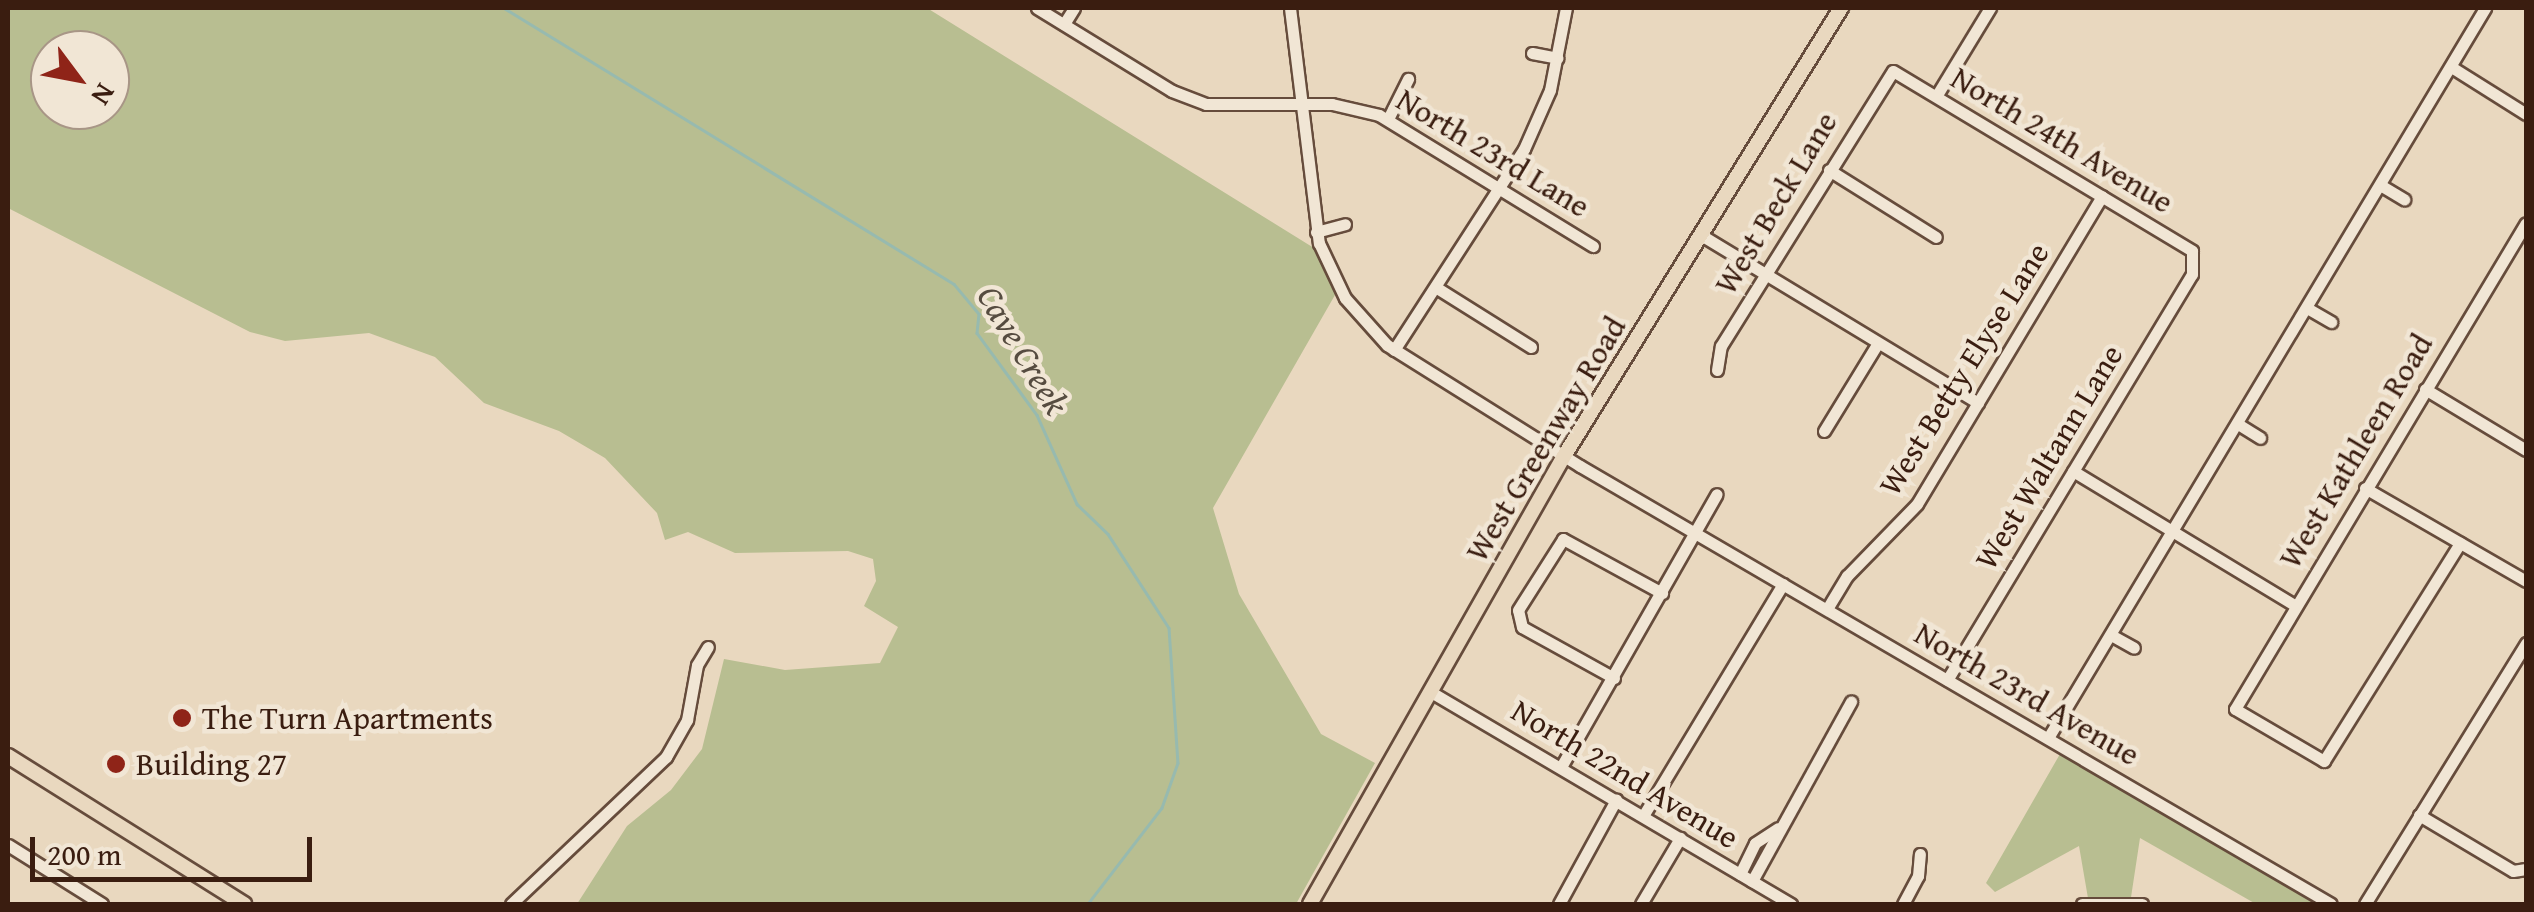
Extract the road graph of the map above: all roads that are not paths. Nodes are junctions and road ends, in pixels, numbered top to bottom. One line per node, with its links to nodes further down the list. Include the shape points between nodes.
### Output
1 (1038, 8): 8 (street, North 23rd Lane)
2 (1074, 8): 8 (street)
3 (1290, 8): 15 (street, North 23rd Avenue)
4 (1566, 8): 10 (street)
5 (1841, 8): 26 (main road, West Greenway Road)
6 (1990, 8): 14 (street)
7 (2485, 8): 11 (street)
8 (1064, 24): 15 (street, North 23rd Lane, via 1187,98 1242,108)
9 (1532, 53): 10 (street)
10 (1558, 58): 20 (street, via 1536,124)
11 (2453, 68): 16 (street); 19 (street)
12 (1892, 71): 14 (street, North 24th Avenue); 18 (street, West Beck Lane)
13 (1408, 79): 17 (street)
14 (1936, 95): 21 (street, North 24th Avenue)
15 (1303, 106): 17 (street, North 23rd Lane, via 1348,106); 25 (street, North 23rd Avenue)
16 (2526, 114)
17 (1388, 119): 20 (street, North 23rd Lane)
18 (1829, 170): 27 (street); 30 (street, West Beck Lane)
19 (2382, 186): 22 (street); 32 (street)
20 (1500, 188): 28 (street, North 23rd Lane); 31 (street)
21 (2102, 196): 29 (street, North 24th Avenue, via 2192,251); 39 (street, West Betty Elyse Lane)
22 (2404, 199)
23 (2526, 223): 38 (street, West Kathleen Road)
24 (1345, 224): 25 (street)
25 (1316, 232): 36 (street, North 23rd Avenue, via 1345,298)
26 (1701, 235): 30 (street); 44 (main road, West Greenway Road)
27 (1936, 236)
28 (1594, 246)
29 (2196, 262): 45 (street, West Waltann Lane)
30 (1765, 274): 34 (street); 37 (street, West Beck Lane, via 1721,346)
31 (1438, 288): 35 (street); 36 (street)
32 (2308, 308): 33 (street); 40 (street)
33 (2331, 322)
34 (1878, 343): 39 (street); 41 (street)
35 (1531, 347)
36 (1394, 350): 44 (street, North 23rd Avenue)
37 (1717, 370)
38 (2425, 389): 43 (street); 46 (street, West Kathleen Road)
39 (1978, 403): 55 (street, West Betty Elyse Lane, via 1917,504 1847,576)
40 (2238, 424): 42 (street); 49 (street)
41 (1824, 431)
42 (2260, 438)
43 (2526, 450)
44 (1564, 456): 48 (street, North 23rd Avenue); 62 (main road, West Greenway Road)
45 (2072, 471): 49 (street); 61 (street, West Waltann Lane)
46 (2365, 488): 50 (street); 54 (street, West Kathleen Road)
47 (1716, 494): 48 (street)
48 (1695, 532): 52 (street, North 23rd Avenue); 53 (street)
49 (2173, 532): 54 (street); 56 (street)
50 (2460, 542): 51 (street); 54 (street, West Kathleen Road, via 2324,760 2235,708)
51 (2526, 581)
52 (1783, 584): 55 (street, North 23rd Avenue); 69 (street)
53 (1662, 593): 60 (street); 60 (street, via 1563,539 1518,620)
54 (2294, 605)
55 (1827, 609): 61 (street, North 23rd Avenue)
56 (2111, 634): 59 (street); 64 (street)
57 (2526, 644): 68 (street)
58 (708, 647): 84 (street, via 697,665 687,720 666,757)
59 (2134, 648)
60 (1614, 678): 66 (street)
61 (1947, 680): 64 (street, North 23rd Avenue)
62 (1431, 692): 66 (street, North 22nd Avenue); 85 (main road, West Greenway Road)
63 (1850, 702): 70 (street)
64 (2048, 738): 91 (street, North 23rd Avenue)
65 (8, 758): 79 (main road)
66 (1561, 767): 67 (street, North 22nd Avenue)
67 (1616, 800): 69 (street, North 22nd Avenue); 86 (street)
68 (2419, 815): 76 (street); 92 (street)
69 (1643, 816): 71 (street, North 22nd Avenue)
70 (1778, 828): 72 (street); 74 (street)
71 (1680, 838): 77 (street, North 22nd Avenue); 87 (street)
72 (1755, 843): 74 (street); 77 (street)
73 (8, 846): 78 (street)
74 (1770, 852): 77 (street)
75 (1920, 854): 89 (street, via 1918,876)
76 (2525, 871)
77 (1746, 878): 88 (street, North 22nd Avenue)
78 (82, 892): 81 (street); 82 (street)
79 (218, 898): 83 (main road)
80 (2088, 903): 90 (street)
81 (75, 904)
82 (102, 904)
83 (244, 904)
84 (511, 904)
85 (1310, 904)
86 (1559, 904)
87 (1642, 904)
88 (1790, 904)
89 (1903, 904)
90 (2142, 904)
91 (2332, 904)
92 (2365, 904)

